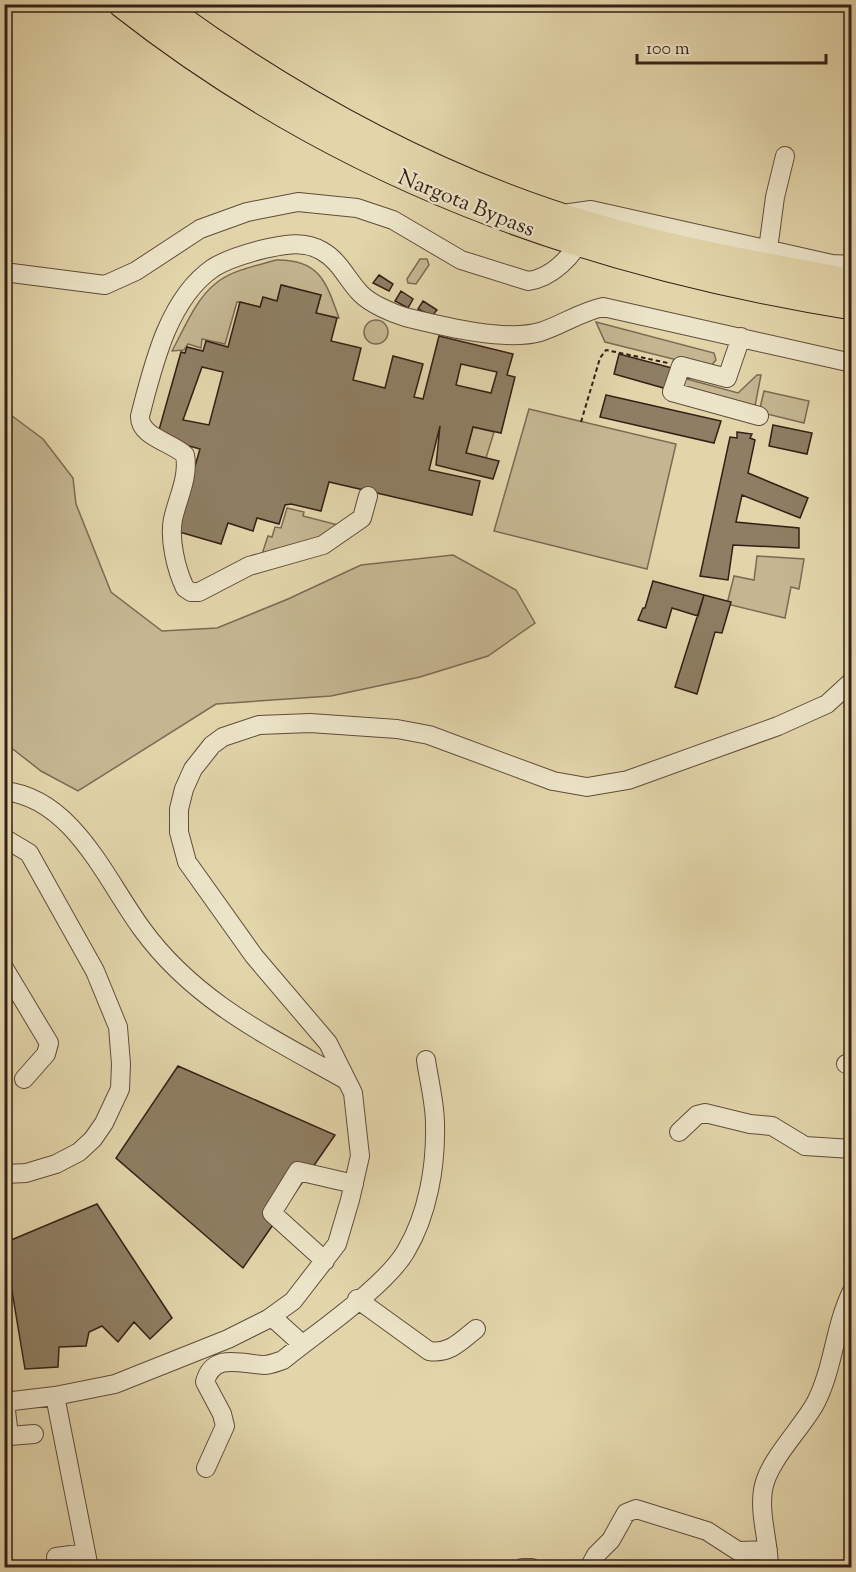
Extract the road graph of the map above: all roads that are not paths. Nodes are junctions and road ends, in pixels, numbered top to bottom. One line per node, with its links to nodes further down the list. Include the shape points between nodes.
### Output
1 (159, 4): 4 (highway, Nargota Bypass, via 240,61 316,106)
2 (126, 8): 4 (highway, Nargota Bypass, via 226,78 328,139 437,192)
3 (784, 156): 6 (street)
4 (548, 219): 5 (highway, Nargota Bypass); 6 (street, via 591,210)
5 (584, 235): 8 (street, via 555,270 528,282 461,260 393,220 357,208 298,202 247,212 200,229 136,271 105,285); 9 (highway, Nargota Bypass); 10 (highway, Nargota Bypass, via 672,270)
6 (768, 249): 7 (street)
7 (852, 265)
8 (4, 272)
9 (852, 283)
10 (852, 306)
11 (741, 337): 12 (street); 13 (street, via 727,378 681,366 672,392); 14 (street, via 603,307 524,336 502,336 406,317 361,295 335,260 310,246 290,243 215,267 199,280 177,310 153,367 140,416 144,430 185,455 185,478 172,533 185,588 199,592 249,566 323,545 362,518)
12 (852, 363)
13 (759, 416)
14 (368, 496)
15 (852, 681): 19 (street, via 827,704 778,726 639,776 587,787 553,781 429,735 397,729 310,723 259,725 223,737 193,768 184,789 179,832 187,862 254,956)
16 (4, 792): 20 (street, via 25,793 65,822 100,864 142,930 186,980 229,1014)
17 (4, 838): 26 (street, via 29,853 95,971 118,1027 121,1064 120,1089 93,1139 56,1164 26,1173)
18 (4, 968): 22 (street, via 49,1043 46,1054)
19 (312, 1025): 20 (street); 23 (street, via 328,1043)
20 (291, 1049): 23 (street)
21 (426, 1060): 30 (street, via 435,1122 432,1171 423,1214 406,1253)
22 (24, 1078)
23 (346, 1080): 27 (street, via 353,1093 360,1156)
24 (679, 1132): 25 (street, via 705,1113 772,1126 805,1146)
25 (852, 1149)
26 (4, 1174)
27 (354, 1184): 28 (street, via 337,1244); 28 (street, via 298,1171 272,1214)
28 (325, 1262): 31 (street, via 293,1300)
29 (852, 1291): 39 (street, via 840,1318 831,1361 816,1401 765,1480 762,1503)
30 (357, 1299): 32 (street, via 429,1351 452,1348); 33 (street)
31 (272, 1317): 33 (street); 34 (street, via 115,1384)
32 (476, 1329)
33 (302, 1344): 37 (street, via 283,1360 271,1364 226,1362 211,1369 205,1382 225,1426)
34 (55, 1396): 35 (street); 40 (street)
35 (5, 1402): 36 (street, via 9,1436)
36 (34, 1434)
37 (206, 1468)
38 (56, 1557): 40 (street)
39 (768, 1559): 43 (street, via 738,1551 708,1531 636,1509 626,1513)
40 (88, 1560)
41 (522, 1568): 42 (street)
42 (532, 1568)
43 (589, 1568)

